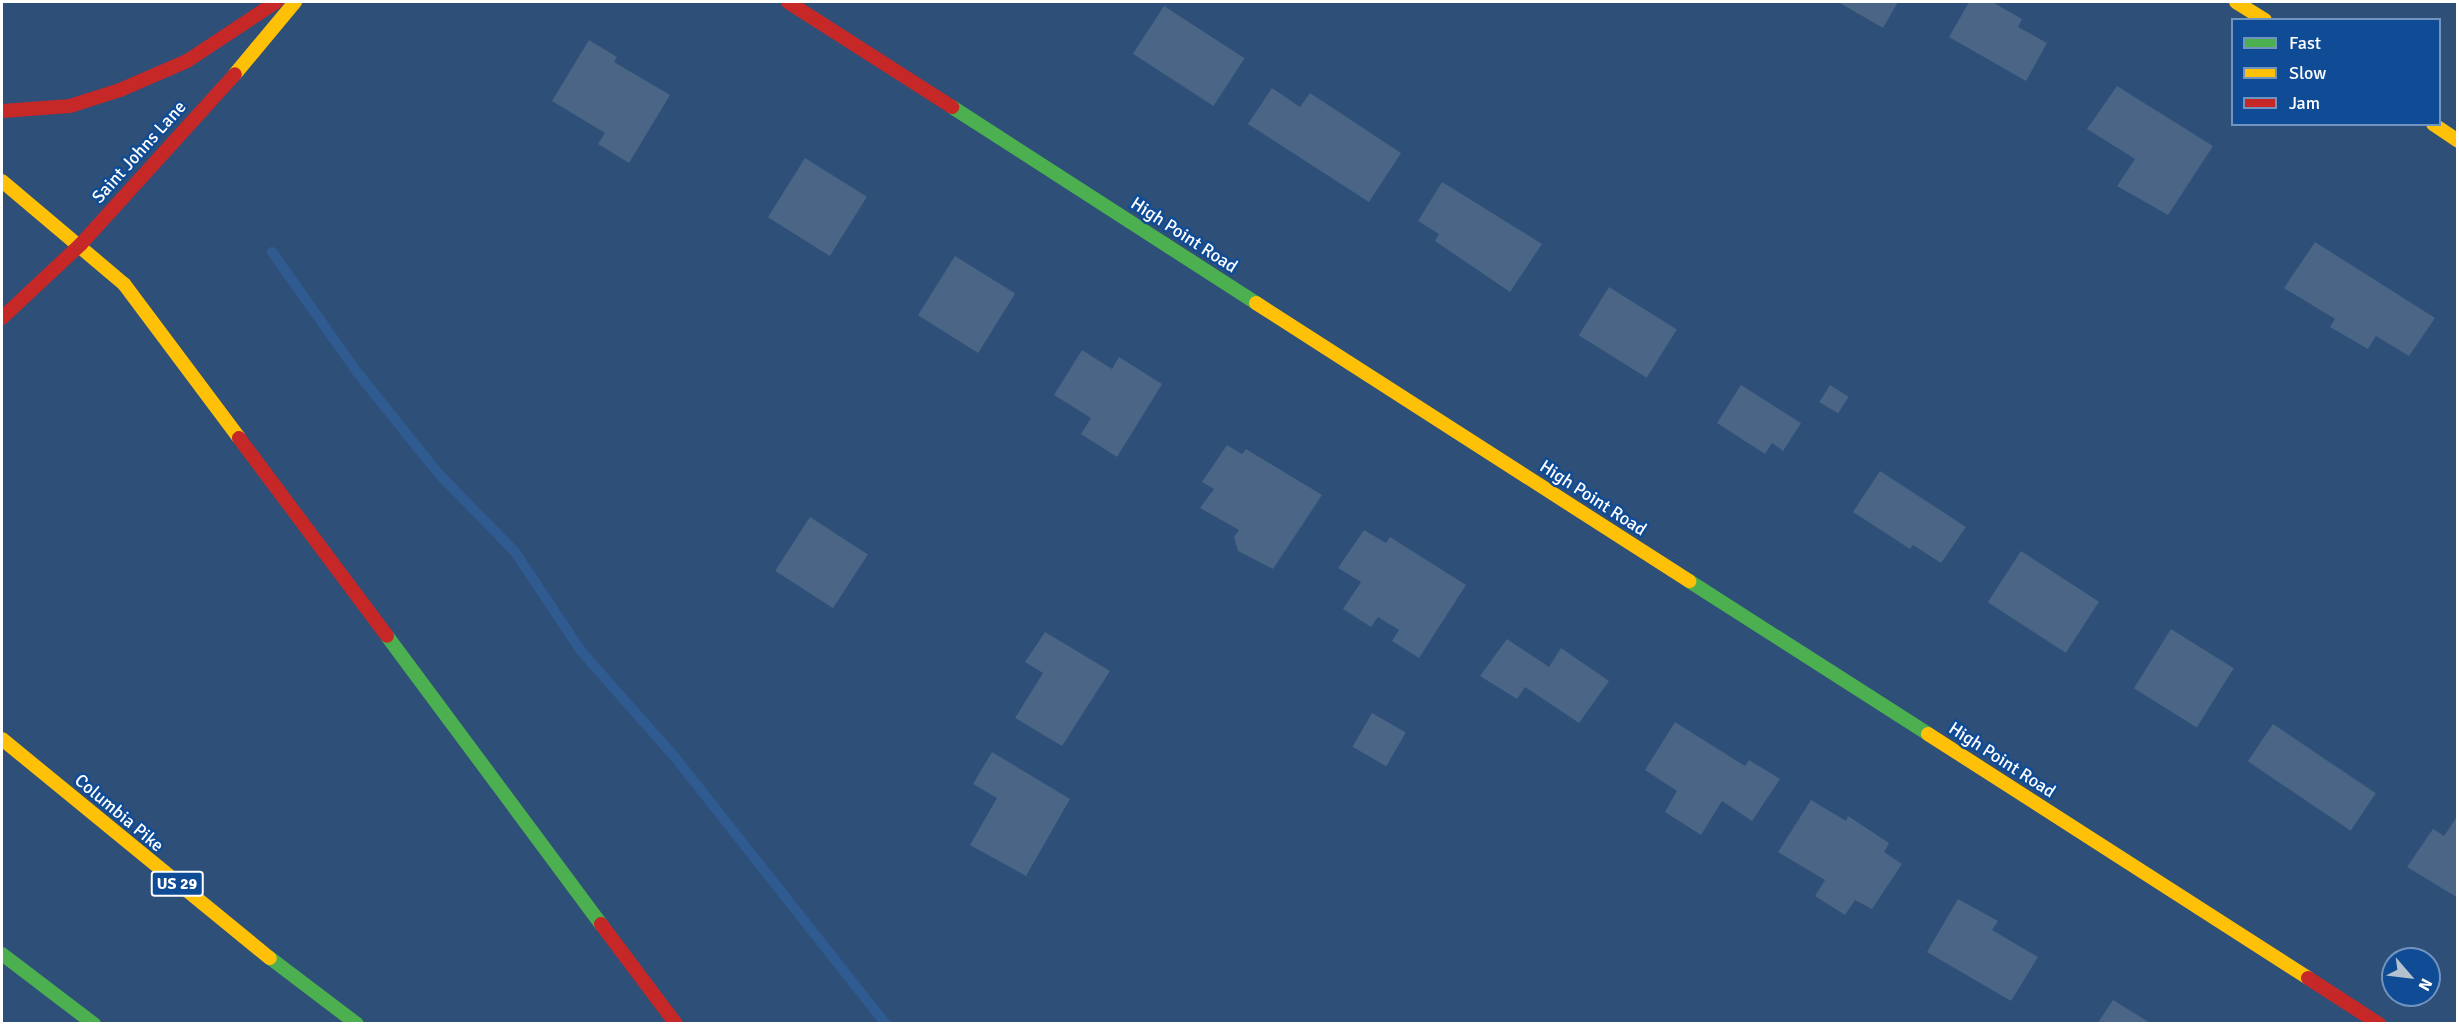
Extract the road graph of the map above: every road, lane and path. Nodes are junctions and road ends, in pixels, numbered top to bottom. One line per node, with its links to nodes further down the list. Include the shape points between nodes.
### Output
1 (276, 2): 6 (main road, via 187,61 120,90 70,106)
2 (295, 2): 10 (main road, Saint Johns Lane)
3 (788, 2): 17 (main road, High Point Road)
4 (2236, 2): 5 (main road)
5 (2262, 18)
6 (2, 111)
7 (2436, 126): 8 (main road)
8 (2457, 141)
9 (2, 181): 10 (main road)
10 (81, 244): 11 (main road, Saint Johns Lane); 16 (main road, via 124,284 178,353)
11 (2, 318)
12 (2, 739): 15 (main road, Columbia Pike / US 29, via 208,910)
13 (2, 954): 14 (main road)
14 (94, 1023)
15 (357, 1023)
16 (676, 1023)
17 (2379, 1023)

